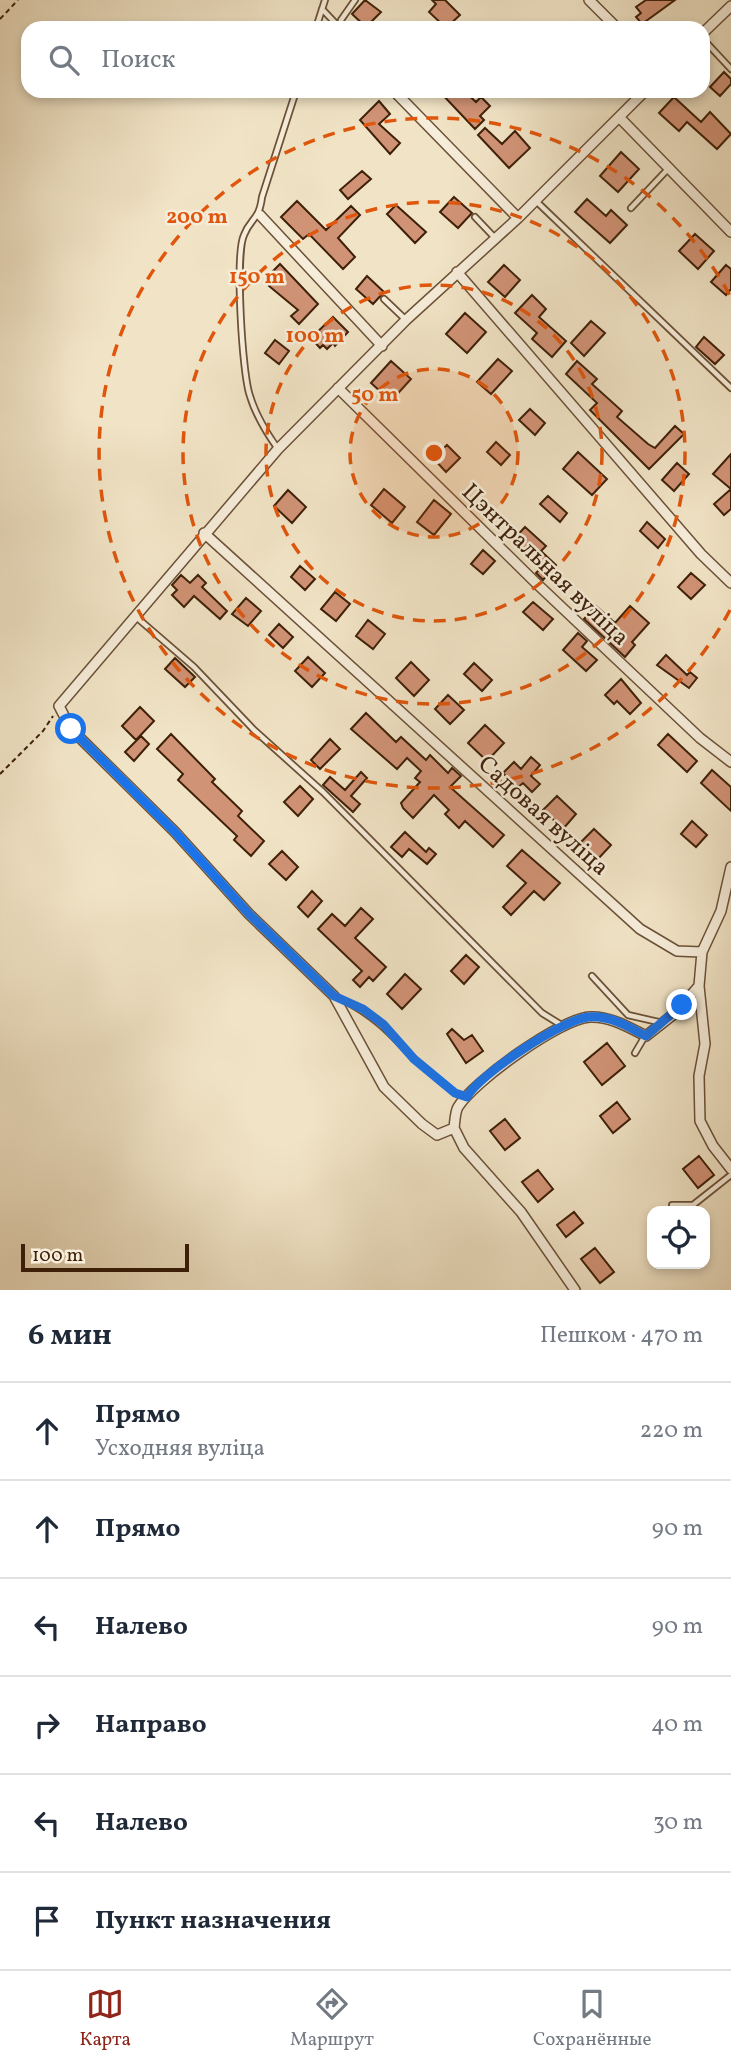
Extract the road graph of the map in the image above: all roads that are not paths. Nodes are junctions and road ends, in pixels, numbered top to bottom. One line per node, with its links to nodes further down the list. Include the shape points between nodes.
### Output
1 (325, 0): 5 (lane)
2 (355, 0): 8 (lane)
3 (589, 0): 9 (street)
4 (731, 6): 10 (street)
5 (322, 9): 6 (lane); 7 (lane)
6 (318, 21)
7 (334, 21)
8 (342, 21)
9 (610, 21)
10 (710, 26)
11 (710, 46): 12 (lane)
12 (731, 69)
13 (294, 98): 20 (lane)
14 (401, 98): 22 (street)
15 (638, 98): 16 (street)
16 (619, 117): 17 (street); 18 (street)
17 (667, 170): 19 (lane); 23 (street)
18 (535, 200): 22 (street); 29 (lane)
19 (631, 208)
20 (260, 215): 28 (street); 31 (lane, via 243,235 245,367 261,425)
21 (474, 217): 24 (lane)
22 (518, 218): 24 (street)
23 (731, 232)
24 (495, 238): 25 (street)
25 (457, 272): 27 (street); 33 (street)
26 (384, 299): 27 (lane)
27 (406, 320): 28 (street)
28 (382, 345): 30 (street)
29 (731, 387)
30 (338, 388): 31 (street); 35 (street, Цэнтральная вуліца, via 535,582)
31 (278, 449): 32 (street)
32 (204, 533): 34 (street); 37 (street, Садовая вуліца, via 640,929 677,951)
33 (731, 583)
34 (135, 616): 40 (street, via 59,706 71,729); 42 (lane, via 352,820 542,1013)
35 (731, 762)
36 (731, 867): 37 (street, via 721,911)
37 (702, 952): 39 (street)
38 (592, 976): 41 (lane, via 628,1015)
39 (699, 986): 41 (street); 47 (street, via 705,1045 699,1076 700,1121)
40 (334, 996): 45 (lane, via 383,1024); 46 (street, via 384,1087 437,1135)
41 (664, 1023): 43 (street)
42 (563, 1027): 43 (street, via 579,1018 599,1017); 46 (street, via 484,1077 457,1108)
43 (646, 1036): 44 (lane)
44 (635, 1053)
45 (414, 1059)
46 (454, 1128): 50 (street, via 464,1148 521,1212)
47 (731, 1168)
48 (731, 1175): 49 (lane, via 694,1205)
49 (672, 1205)
50 (575, 1290)

